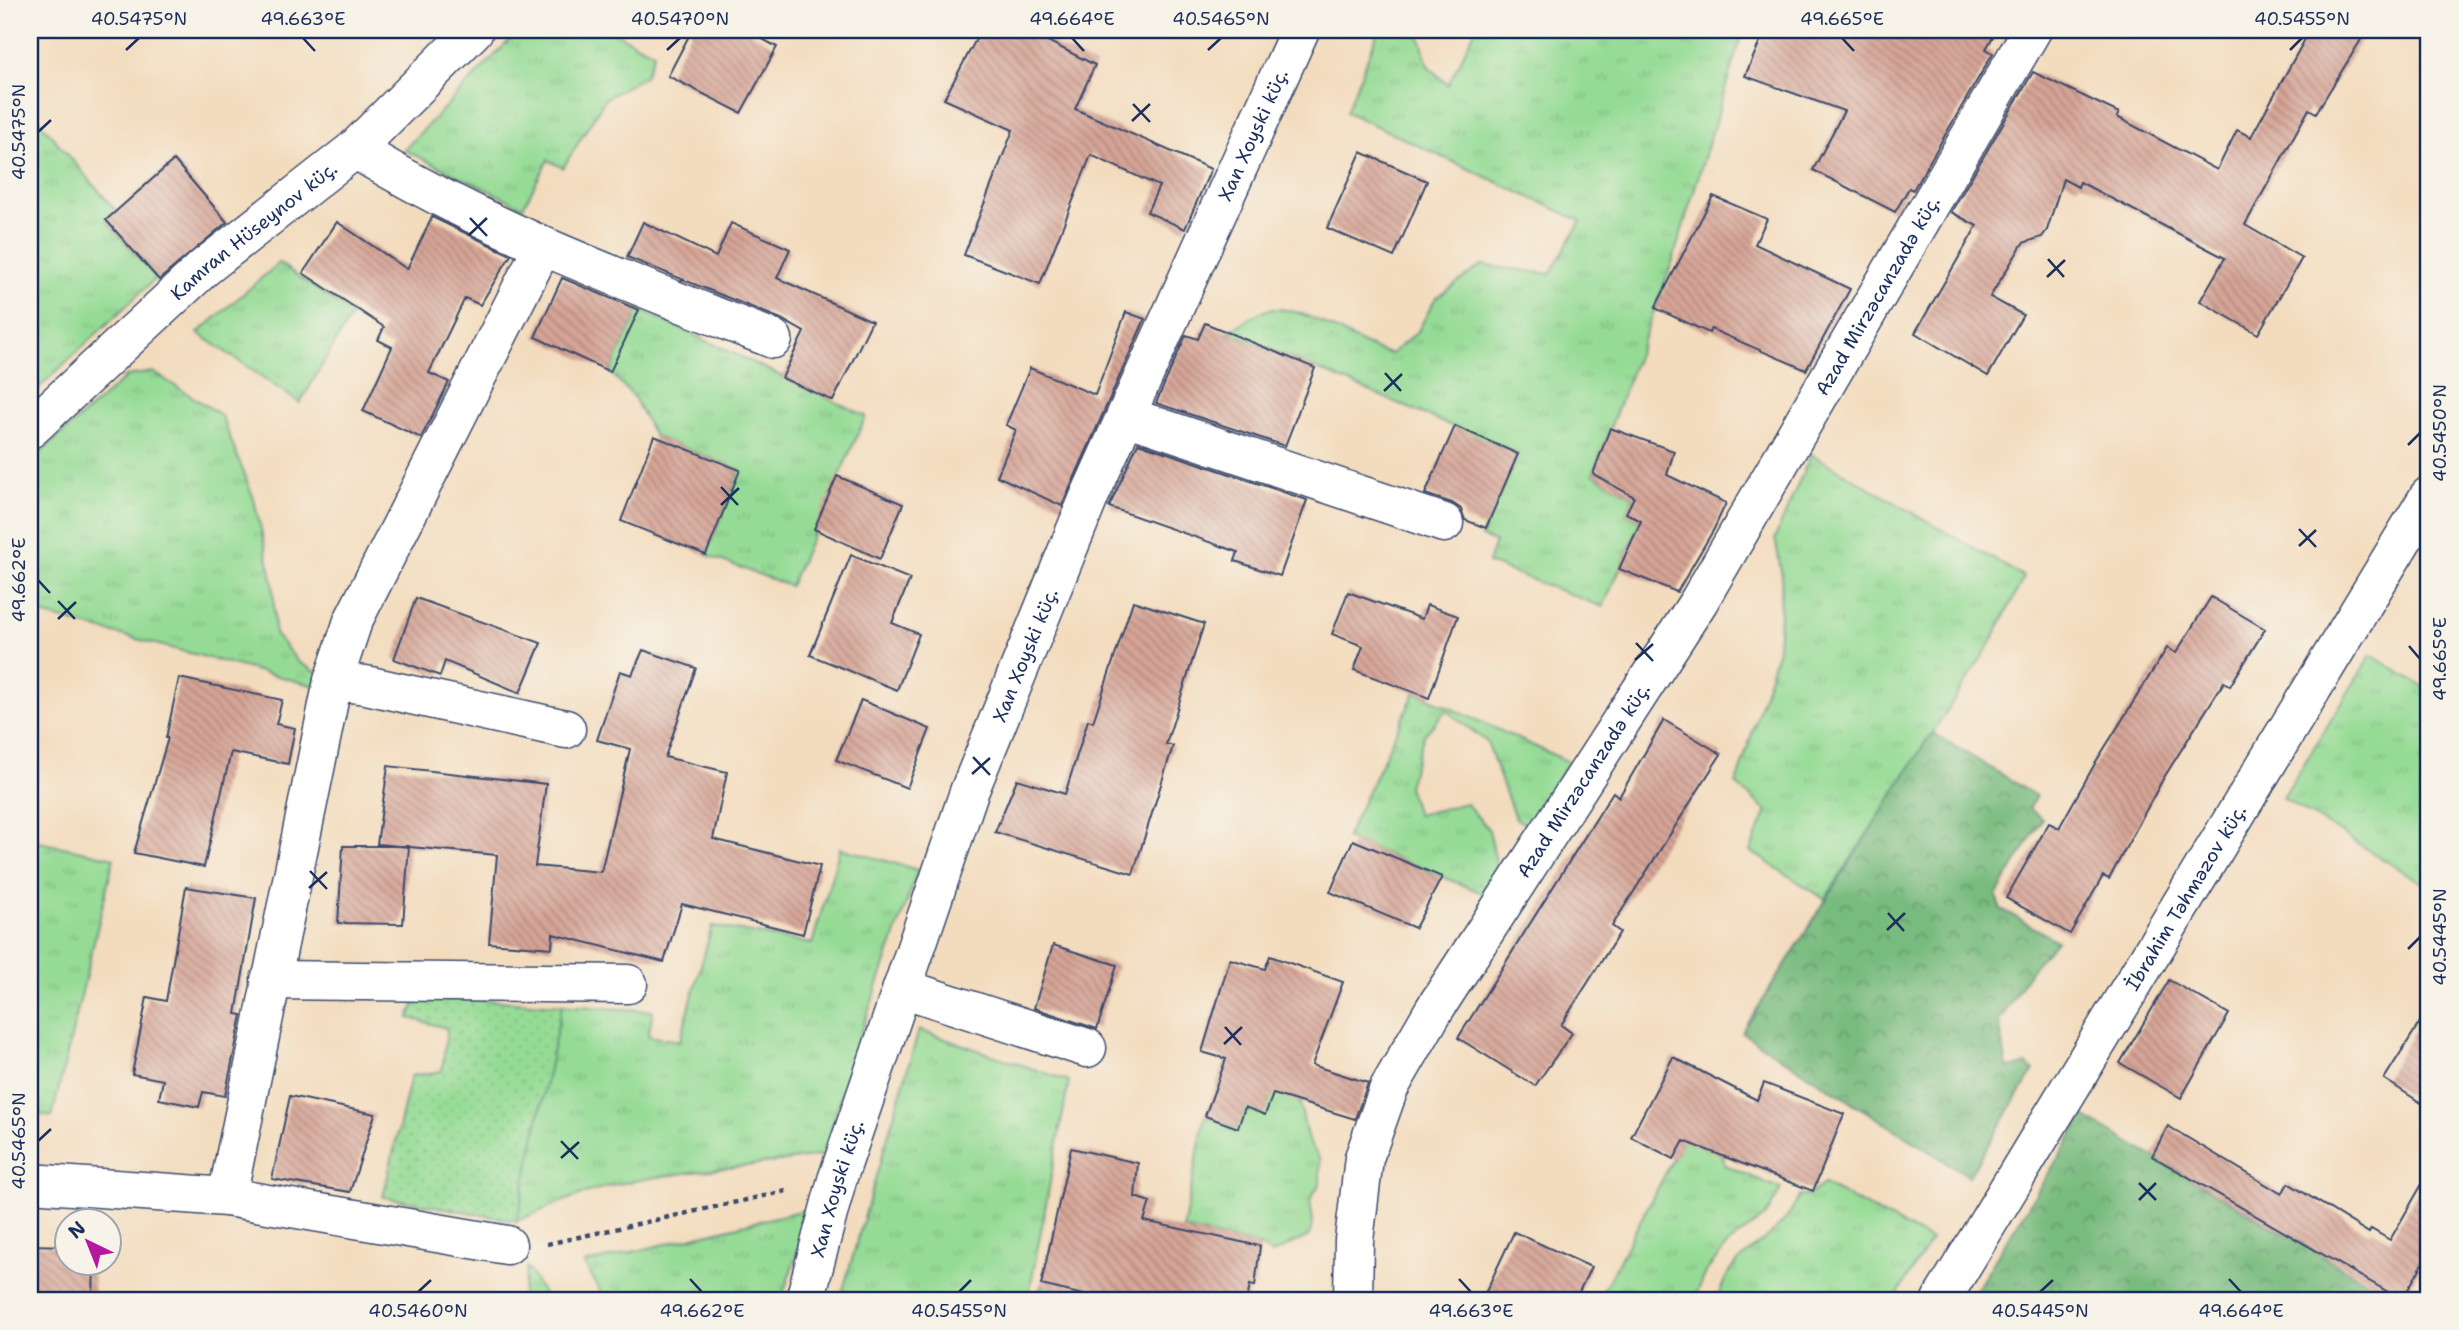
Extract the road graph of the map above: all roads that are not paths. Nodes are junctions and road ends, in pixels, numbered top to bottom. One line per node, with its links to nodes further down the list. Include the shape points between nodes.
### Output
1 (474, 30): 4 (street, Kamran Hüseynov küç.)
2 (1300, 30): 7 (street, Xan Xoyski küç.)
3 (2032, 30): 21 (street, Azad Mirzəcanzadə küç., via 1699,601 1434,1010 1389,1088 1364,1158 1354,1240)
4 (355, 149): 5 (street); 8 (street, Kamran Hüseynov küç., via 205,267)
5 (542, 248): 6 (street); 11 (street, via 353,621)
6 (774, 339)
7 (1126, 416): 10 (street); 15 (street, Xan Xoyski küç., via 969,792)
8 (30, 429)
9 (2429, 496): 22 (street, İbrahim Təhməzov küç.)
10 (1444, 523)
11 (333, 681): 12 (street); 13 (street)
12 (566, 729)
13 (270, 980): 14 (street); 18 (street)
14 (628, 984)
15 (902, 988): 16 (street); 20 (street, Xan Xoyski küç., via 837,1180)
16 (1087, 1048)
17 (30, 1182): 18 (street)
18 (227, 1197): 19 (street)
19 (507, 1245)
20 (805, 1300)
21 (1353, 1300)
22 (1941, 1300)

